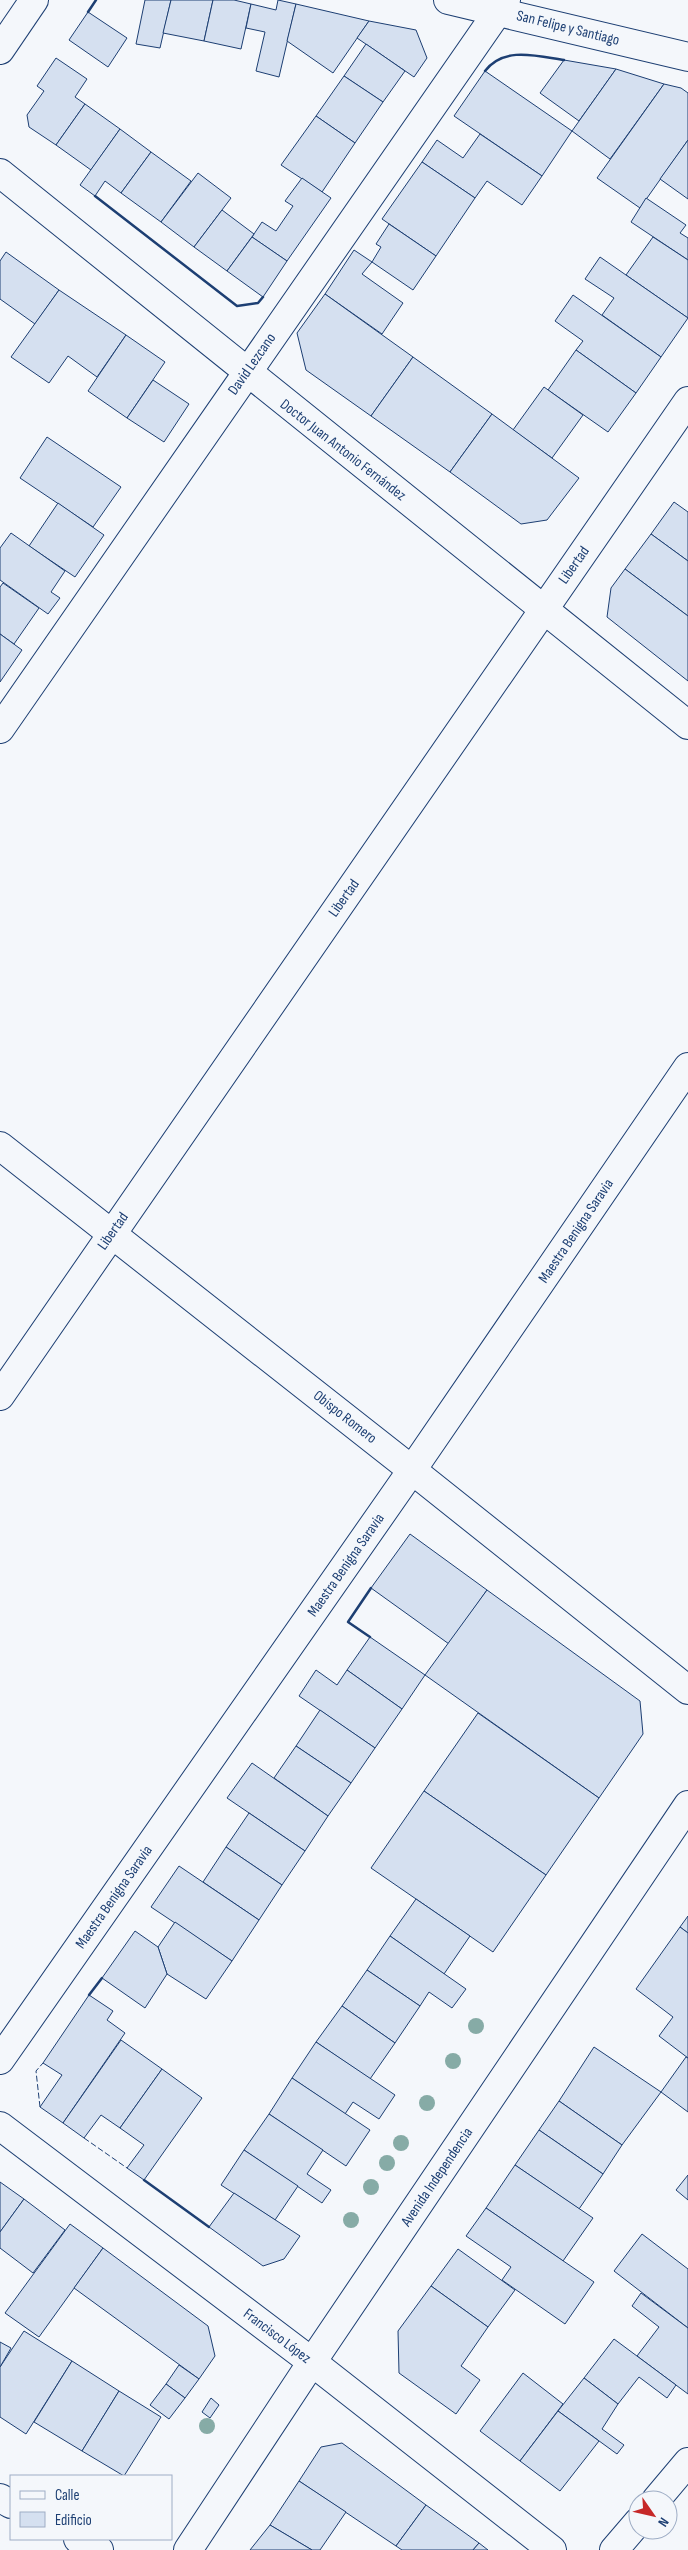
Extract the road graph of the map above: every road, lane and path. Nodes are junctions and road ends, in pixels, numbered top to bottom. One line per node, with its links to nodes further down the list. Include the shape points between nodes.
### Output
1 (34, 0): 4 (main road)
2 (448, 0): 3 (main road, San Felipe y Santiago)
3 (502, 6): 5 (main road, San Felipe y Santiago); 7 (main road, David Lezcano)
4 (0, 50)
5 (688, 57)
6 (0, 173): 7 (main road, Doctor Juan Antonio Fernández)
7 (246, 372): 9 (main road, Doctor Juan Antonio Fernández); 11 (main road, David Lezcano)
8 (688, 401): 9 (main road, Libertad)
9 (544, 609): 10 (main road, Doctor Juan Antonio Fernández); 14 (main road, Libertad)
10 (688, 725)
11 (0, 729)
12 (688, 1067): 16 (main road, Maestra Benigna Saravia)
13 (0, 1146): 14 (main road, Obispo Romero)
14 (112, 1234): 15 (main road, Libertad); 16 (main road, Obispo Romero)
15 (0, 1396)
16 (412, 1470): 17 (main road, Obispo Romero); 19 (main road, Maestra Benigna Saravia)
17 (688, 1690)
18 (688, 1804): 21 (main road, Avenida Independencia)
19 (0, 2060)
20 (0, 2126): 21 (main road, Francisco López)
21 (312, 2362): 27 (main road, Avenida Independencia); 28 (main road, Francisco López)
22 (688, 2462): 23 (main road)
23 (664, 2490)
24 (628, 2534): 29 (main road)
25 (80, 2540): 26 (main road)
26 (99, 2550)
27 (188, 2550)
28 (552, 2550)
29 (614, 2550)

